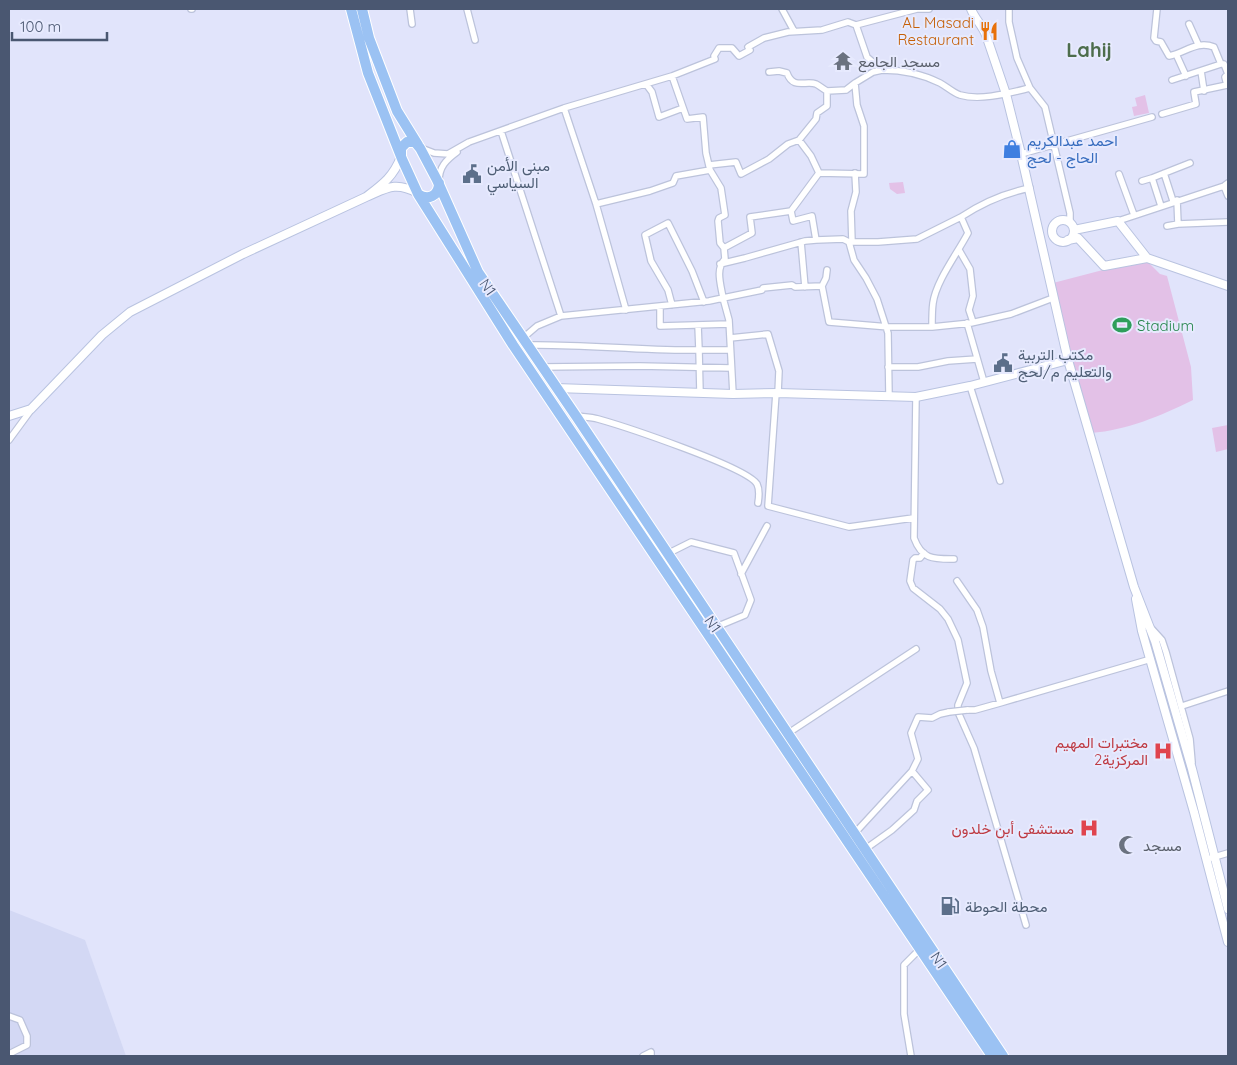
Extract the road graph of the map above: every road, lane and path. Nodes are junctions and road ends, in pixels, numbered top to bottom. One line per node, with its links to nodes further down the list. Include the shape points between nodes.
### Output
1 (351, 9): 41 (highway, N1, via 368,72)
2 (362, 9): 39 (highway, via 369,38 397,111)
3 (410, 9): 10 (street)
4 (467, 9): 14 (street)
5 (782, 9): 13 (street)
6 (929, 9): 12 (street, via 917,9)
7 (971, 9): 30 (street, via 984,30)
8 (1009, 9): 27 (street, via 1017,58)
9 (1157, 9): 16 (street, via 1154,38 1161,42 1168,56)
10 (412, 24)
11 (1188, 24): 15 (street)
12 (856, 25): 13 (street, via 848,22 822,30); 18 (street, via 868,57)
13 (794, 31): 22 (street, via 764,38 748,47 750,50 742,56 732,48 720,48 715,59)
14 (475, 40)
15 (1198, 44): 16 (street); 17 (street, via 1214,47)
16 (1176, 54): 23 (street)
17 (1221, 64): 19 (street); 21 (street)
18 (882, 70): 25 (street); 30 (street, via 900,70 921,76 960,95)
19 (1201, 71): 23 (street); 29 (street)
20 (769, 72): 28 (street, via 779,71 799,84 814,83)
21 (1228, 74): 29 (street, via 1225,77 1227,85)
22 (672, 76): 26 (street); 32 (street)
23 (1186, 76): 24 (street)
24 (1172, 80)
25 (855, 83): 28 (street, via 846,90); 45 (street, via 865,146 864,174)
26 (646, 84): 31 (street); 32 (street, via 652,92 659,117)
27 (1030, 88): 30 (street); 38 (street, via 1045,107)
28 (827, 91): 36 (street, via 827,106 817,113)
29 (1204, 91): 33 (street, via 1194,92 1196,104)
30 (1006, 94): 40 (street)
31 (564, 108): 35 (street); 57 (street)
32 (683, 108): 43 (street, via 687,119 702,117)
33 (1162, 114)
34 (1152, 117): 38 (street)
35 (501, 131): 37 (street); 89 (street)
36 (799, 140): 43 (street, via 741,174 736,162); 44 (street, via 812,156)
37 (469, 142): 39 (street, via 448,154); 50 (street, via 440,169)
38 (1053, 144): 40 (street); 64 (street)
39 (420, 148): 41 (highway, via 414,142 407,142 401,148); 50 (highway, N1)
40 (1021, 154): 52 (street)
41 (401, 157): 53 (highway, N1); 55 (street, via 389,179)
42 (1190, 163): 46 (street)
43 (710, 167): 57 (street, via 676,176 673,183 661,188); 75 (street, via 721,188 725,215 718,221 720,243)
44 (819, 173): 45 (street); 59 (street)
45 (855, 173): 73 (street)
46 (1164, 173): 48 (street); 56 (street)
47 (1119, 174): 60 (street)
48 (1152, 178): 49 (street); 58 (street)
49 (1142, 181)
50 (439, 183): 53 (highway, via 438,192 431,197); 96 (highway, N1 / N1, via 478,272)
51 (1226, 184): 54 (street); 56 (street)
52 (1030, 188): 61 (street, via 994,198); 67 (street)
53 (418, 194): 55 (street, via 393,186); 144 (highway, N1, via 513,344)
54 (1228, 196)
55 (366, 197): 113 (street, via 243,254 130,312 102,335)
56 (1175, 201): 58 (street); 66 (street)
57 (596, 204): 88 (street)
58 (1161, 206): 60 (street)
59 (791, 211): 70 (street, via 793,221 812,216); 75 (street, via 750,217 752,233)
60 (1134, 215): 63 (street)
61 (961, 217): 73 (street, via 917,239); 76 (street, via 968,233)
62 (1057, 221): 64 (street); 67 (street); 71 (street, via 1052,227 1053,236)
63 (1118, 221): 69 (street); 77 (street)
64 (1070, 222): 69 (street)
65 (1228, 222): 66 (street)
66 (1178, 224): 68 (street)
67 (1039, 226): 74 (street)
68 (1167, 226)
69 (1074, 230): 71 (street)
70 (816, 240): 72 (street); 73 (street, via 843,239)
71 (1066, 241): 74 (street); 77 (street, via 1078,238 1104,266)
72 (801, 242): 78 (street); 82 (street)
73 (850, 242): 93 (street, via 854,260 877,299)
74 (1043, 247): 84 (street)
75 (724, 248): 78 (street, via 725,259)
76 (959, 250): 90 (street, via 970,269 973,296); 94 (street, via 940,280 933,302)
77 (1147, 258): 81 (street)
78 (720, 264): 83 (street)
79 (827, 270): 80 (street)
80 (822, 286): 82 (street); 93 (street, via 829,322)
81 (1228, 286)
82 (804, 287): 83 (street, via 763,288)
83 (723, 298): 85 (street); 91 (street)
84 (1053, 298): 90 (street, via 1011,314); 100 (street)
85 (704, 302): 86 (street); 86 (street, via 668,223 645,235 651,261 668,290)
86 (672, 305): 87 (street)
87 (660, 306): 88 (street); 92 (street, via 660,326)
88 (626, 310): 89 (street)
89 (561, 316): 96 (street, via 537,326)
90 (970, 323): 94 (street); 99 (street)
91 (729, 324): 92 (street); 95 (street)
92 (698, 325): 97 (street)
93 (886, 327): 94 (street); 103 (street)
94 (932, 327)
95 (730, 338): 98 (street); 109 (street, via 768,334 779,371)
96 (526, 342): 97 (street); 101 (highway, N1 / N1)
97 (699, 350): 98 (street); 102 (street)
98 (730, 350): 104 (street)
99 (977, 359): 103 (street, via 918,367); 105 (street)
100 (1068, 360): 105 (street); 126 (street)
101 (541, 367): 102 (street); 107 (highway, N1 / N1)
102 (699, 367): 104 (street); 108 (street)
103 (888, 367): 111 (street)
104 (731, 368): 110 (street)
105 (984, 382): 106 (street)
106 (970, 386): 112 (street); 117 (street)
107 (556, 388): 108 (street); 115 (highway, N1 / N1)
108 (700, 393): 110 (street)
109 (777, 393): 110 (street); 111 (street); 119 (street, via 768,506 849,527)
110 (733, 394)
111 (889, 396): 112 (street)
112 (916, 397): 119 (street)
113 (31, 409): 114 (street); 116 (street)
114 (9, 416)
115 (576, 416): 118 (street, via 596,418 702,454 756,483); 122 (highway, N1 / N1)
116 (9, 440)
117 (1000, 480)
118 (758, 503)
119 (913, 518): 121 (street, via 914,538)
120 (768, 526): 124 (street)
121 (924, 553): 123 (street, via 932,559); 142 (street, via 913,560 910,584 940,609 958,640 967,683 958,712 974,748)
122 (667, 554): 124 (street, via 691,542 734,553); 127 (highway, N1 / N1)
123 (954, 559)
124 (741, 574): 127 (street, via 751,600 744,615)
125 (958, 581): 132 (street, via 977,610 983,627)
126 (1134, 587): 128 (street); 130 (street)
127 (716, 627): 134 (highway, N1 / N1)
128 (1150, 627): 133 (street, via 1165,648); 135 (street)
129 (916, 649): 134 (street)
130 (1151, 659): 132 (street); 140 (street)
131 (1228, 691): 133 (street)
132 (1000, 703): 136 (street, bridge, via 932,718 918,718 911,733 918,759)
133 (1182, 706): 135 (street, via 1191,744)
134 (786, 734): 137 (highway, N1 / N1)
135 (1192, 769): 140 (street)
136 (912, 771): 137 (street); 138 (street, via 928,790 917,801 914,810)
137 (854, 834): 138 (highway, N1 / N1)
138 (864, 850): 151 (highway, N1 / N1)
139 (1228, 853): 140 (street)
140 (1211, 858): 141 (street); 143 (street)
141 (1228, 909)
142 (1026, 926)
143 (1228, 942)
144 (920, 949): 149 (street, via 904,966 904,1014); 150 (highway, N1)
145 (9, 1016): 146 (street, via 20,1020 28,1045)
146 (9, 1054)
147 (643, 1056): 148 (street, via 651,1052)
148 (651, 1056)
149 (911, 1056)
150 (992, 1056)
151 (1003, 1056)

